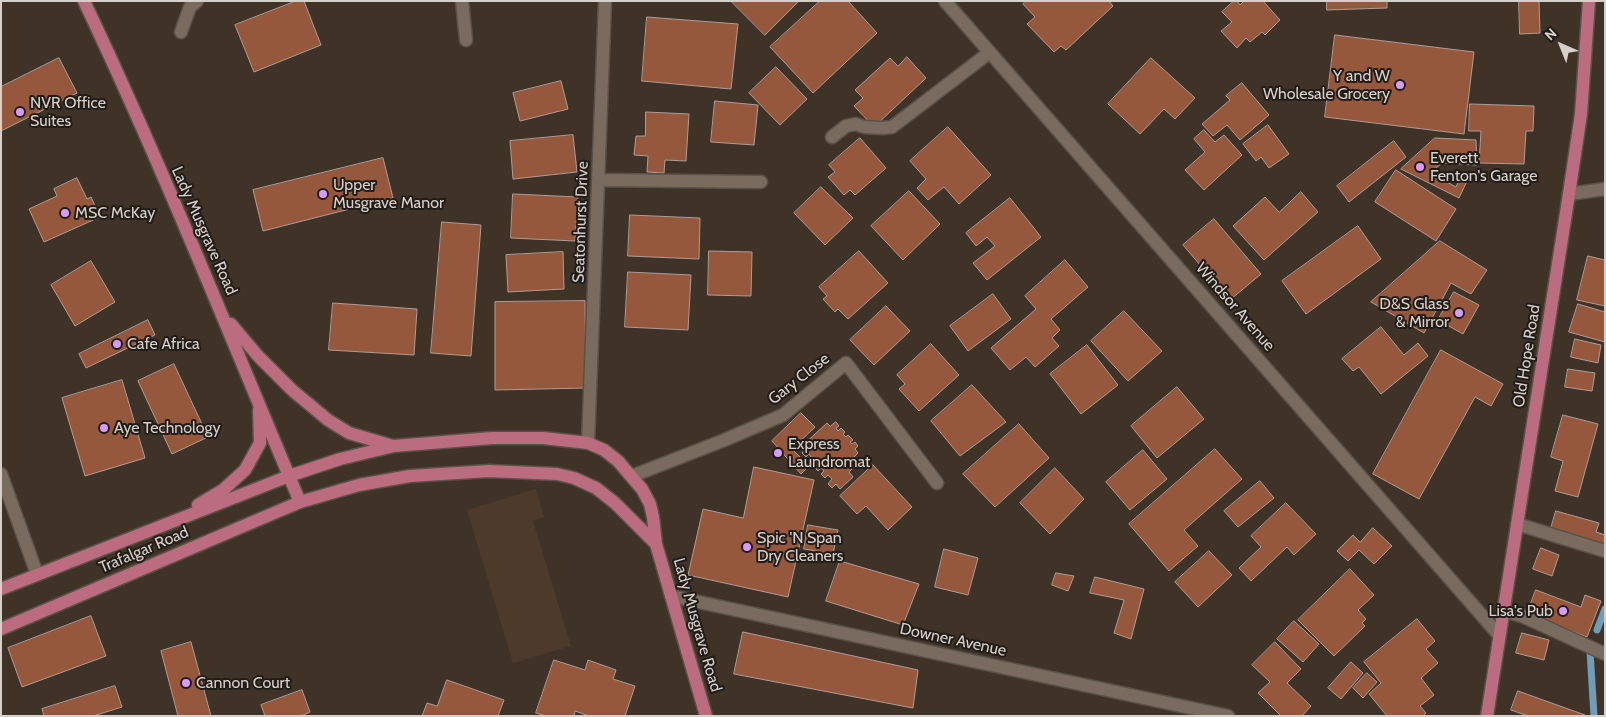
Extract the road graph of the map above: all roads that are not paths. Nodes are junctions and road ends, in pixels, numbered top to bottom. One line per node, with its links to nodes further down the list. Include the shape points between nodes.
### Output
1 (84, 1): 15 (main road, Lady Musgrave Road)
2 (197, 1): 7 (street, via 190,7)
3 (462, 1): 8 (street)
4 (605, 1): 11 (street, Seatonhurst Drive)
5 (945, 1): 9 (street, Windsor Avenue)
6 (1590, 1): 14 (main road, Old Hope Road)
7 (181, 32)
8 (466, 40)
9 (990, 52): 10 (street, via 892,127 856,124 846,126); 33 (street, Windsor Avenue)
10 (832, 137)
11 (600, 180): 12 (street); 17 (street, Seatonhurst Drive)
12 (761, 182)
13 (1605, 189): 14 (street)
14 (1569, 194): 25 (main road, Old Hope Road)
15 (223, 314): 16 (main road, Lady Musgrave Road); 18 (main road, via 258,356 328,420 349,433)
16 (258, 399): 20 (main road, Lady Musgrave Road); 24 (main road, via 260,443 246,470 223,490)
17 (588, 443): 18 (main road, Lady Musgrave Road, via 543,438 492,438); 21 (main road, Lady Musgrave Road, via 604,450)
18 (394, 446): 20 (main road, Lady Musgrave Road)
19 (1, 474): 28 (street)
20 (289, 476): 23 (main road, Lady Musgrave Road); 24 (main road, Trafalgar Road)
21 (632, 476): 22 (street, Gary Close, via 783,415 846,363); 26 (main road, Lady Musgrave Road, via 650,504)
22 (937, 483)
23 (300, 502): 26 (main road, Lady Musgrave Road, via 359,485 436,474 490,471 557,474 596,488 616,502); 32 (main road, Trafalgar Road)
24 (168, 523): 28 (main road, Trafalgar Road)
25 (1517, 524): 27 (street); 31 (main road, Old Hope Road)
26 (656, 544): 30 (main road, Lady Musgrave Road)
27 (1605, 551)
28 (37, 574): 29 (main road, Trafalgar Road)
29 (1, 589)
30 (671, 596): 35 (main road, Lady Musgrave Road); 36 (street, Downer Avenue)
31 (1503, 611): 33 (main road, Old Hope Road); 34 (street, via 1522,616)
32 (1, 629)
33 (1499, 634): 37 (main road, Old Hope Road)
34 (1605, 654)
35 (706, 716)
36 (1228, 716)
37 (1487, 716)

